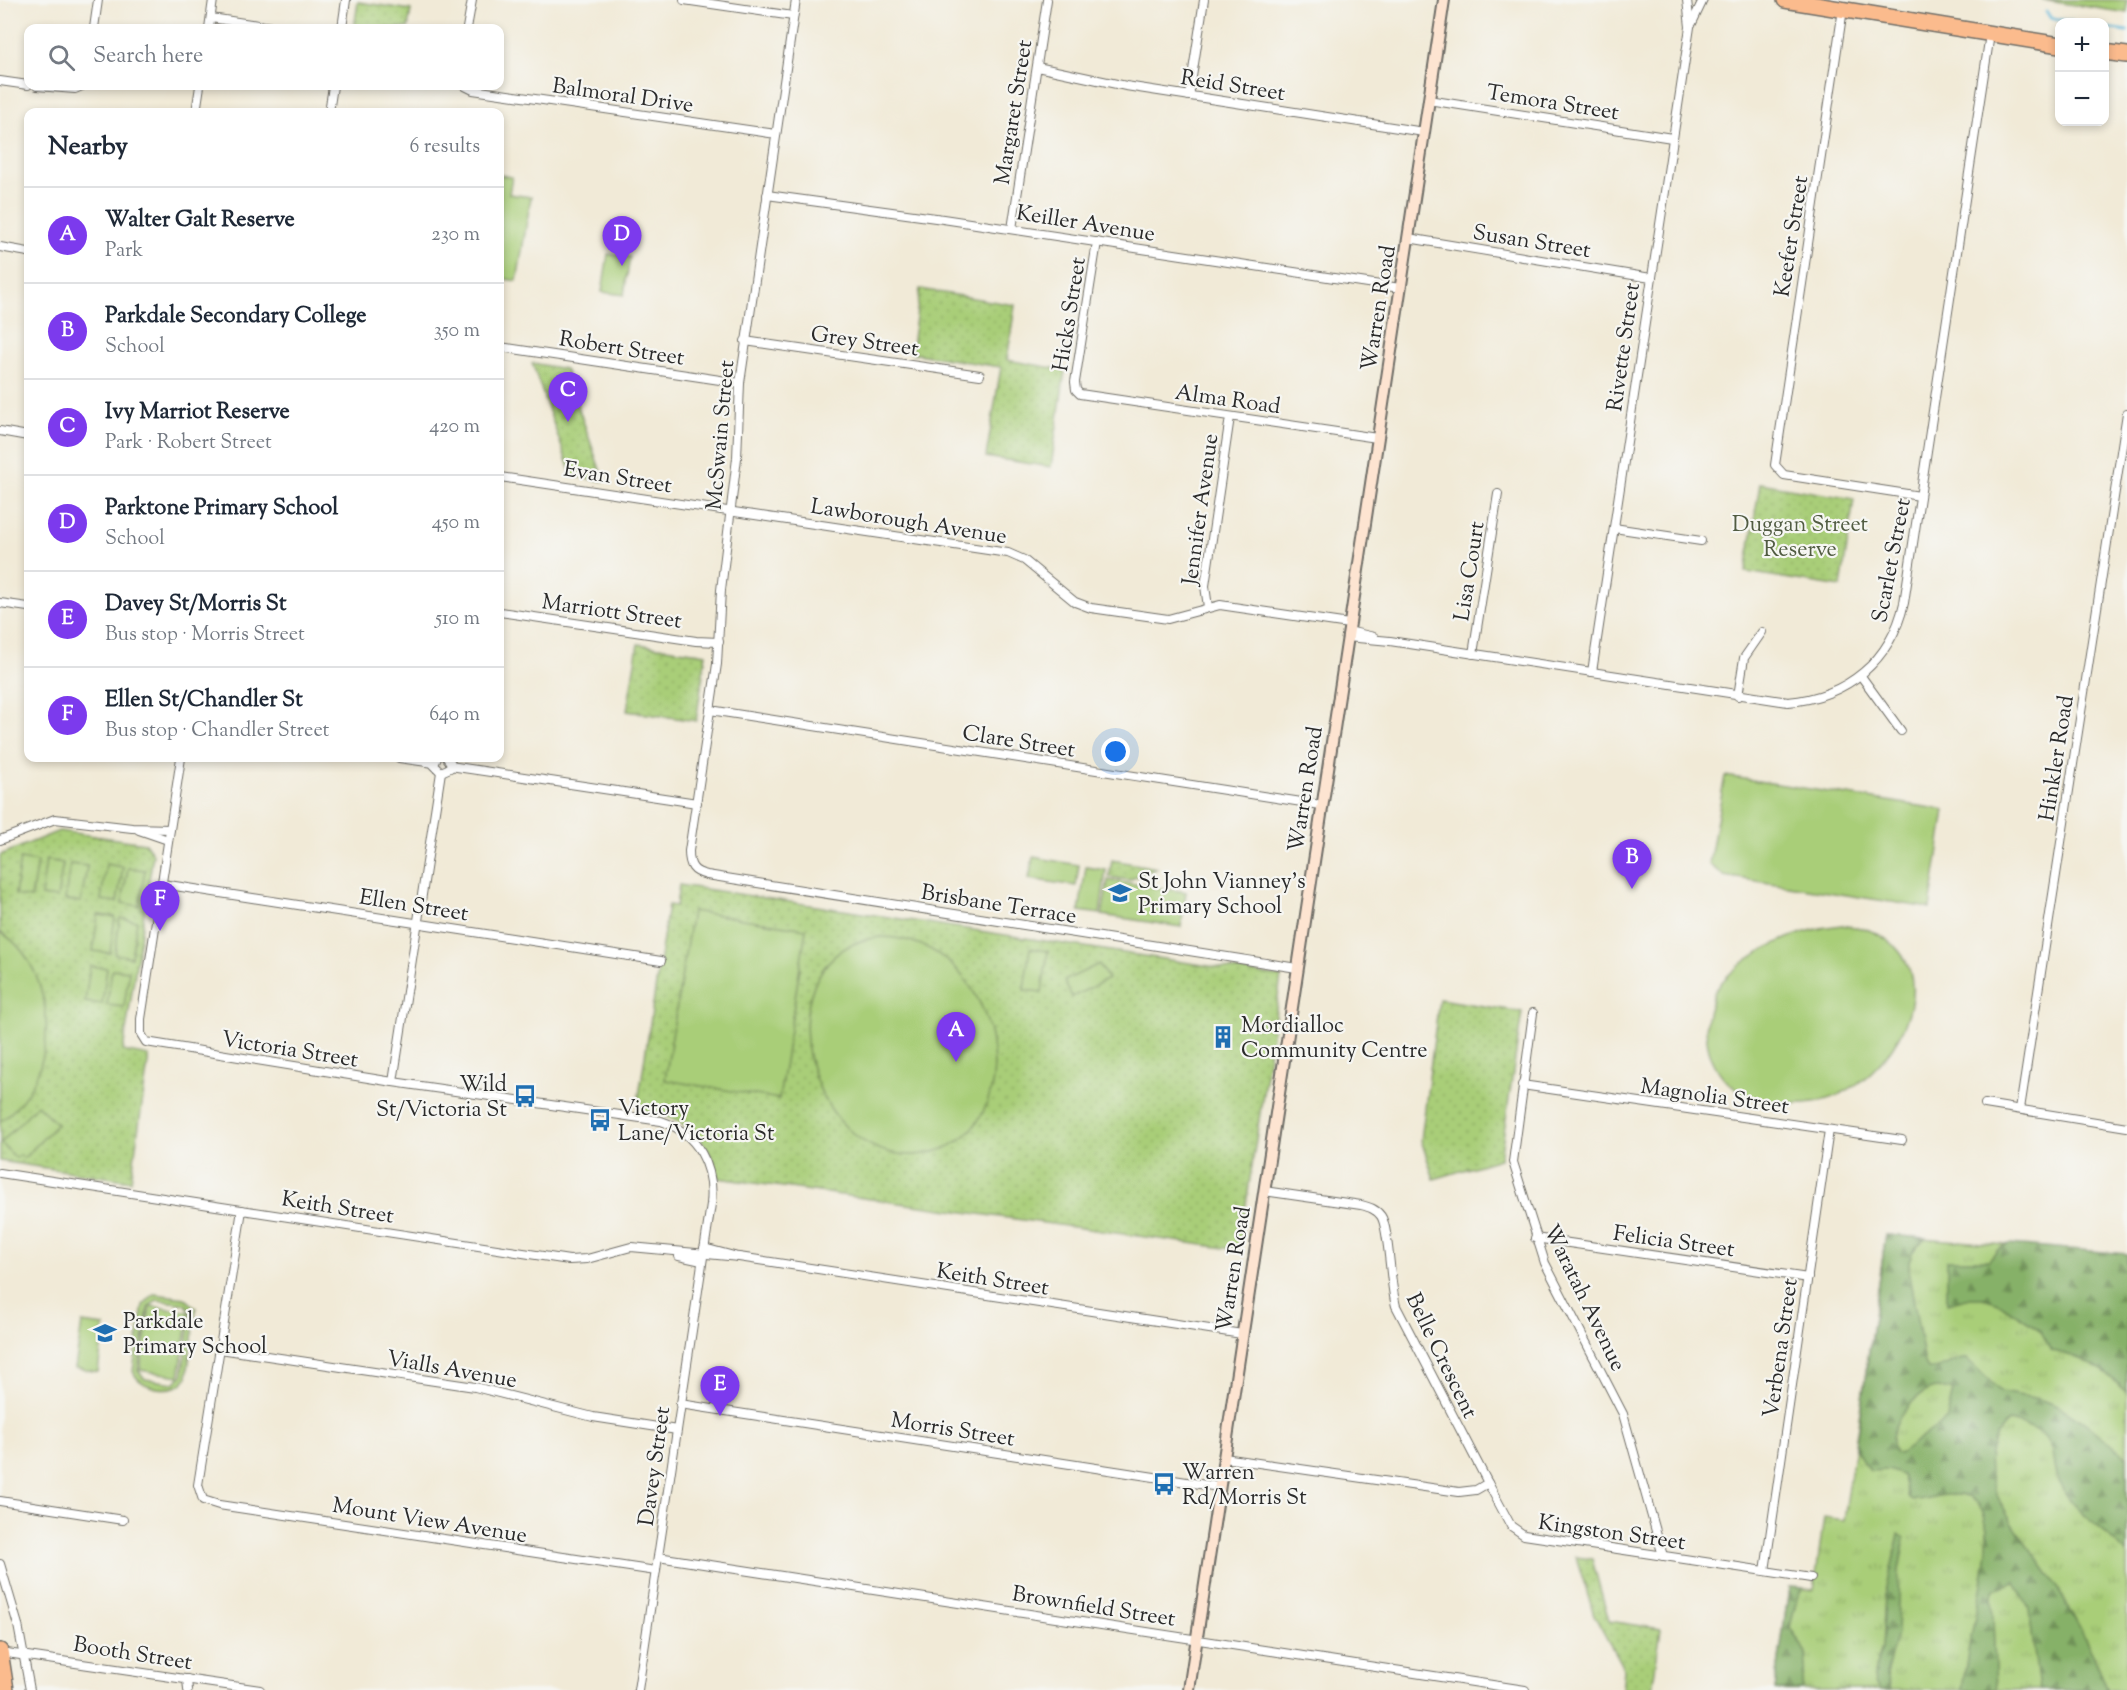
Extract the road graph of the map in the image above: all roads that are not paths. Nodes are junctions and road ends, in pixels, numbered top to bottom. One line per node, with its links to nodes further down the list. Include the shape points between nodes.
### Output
1 (98, 0): 16 (street)
2 (213, 0): 15 (street)
3 (346, 0): 19 (street)
4 (472, 0): 20 (street)
5 (684, 0): 14 (street)
6 (796, 0): 14 (street, McSwain Street)
7 (1047, 0): 26 (street, Margaret Street)
8 (1204, 0): 32 (street)
9 (1444, 0): 33 (street, Warren Road)
10 (1688, 0): 21 (street, Rivette Street)
11 (1702, 0): 21 (street, Rivette Street)
12 (1785, 0): 13 (highway)
13 (1843, 9): 22 (highway); 59 (street, Keefer Street, via 1776,468 1784,475)
14 (793, 16): 37 (street, McSwain Street)
15 (211, 18): 17 (street); 18 (street)
16 (95, 24)
17 (210, 24)
18 (251, 24)
19 (343, 24)
20 (468, 24)
21 (1690, 27): 38 (street, Rivette Street)
22 (1990, 34): 23 (highway); 59 (street, Scarlet Street)
23 (2055, 44)
24 (2109, 53): 25 (highway)
25 (2127, 55)
26 (1037, 67): 32 (street, Reid Street); 40 (street, Margaret Street)
27 (0, 81): 28 (street)
28 (24, 84)
29 (199, 90): 34 (street)
30 (332, 90): 35 (street)
31 (473, 90): 37 (street, Balmoral Drive)
32 (1189, 96): 36 (street, Reid Street)
33 (1428, 100): 36 (street, Warren Road); 38 (street, Temora Street)
34 (197, 108)
35 (330, 108)
36 (1424, 132): 41 (street, Warren Road)
37 (776, 134): 39 (street, McSwain Street)
38 (1672, 138): 45 (street, Rivette Street)
39 (767, 195): 40 (street, Keiller Avenue); 47 (street, McSwain Street)
40 (1012, 229): 42 (street, Keiller Avenue)
41 (1408, 238): 45 (street, Susan Street); 46 (street, Warren Road)
42 (1096, 242): 46 (street, Keiller Avenue); 51 (street, Hicks Street)
43 (0, 247): 44 (street)
44 (24, 251)
45 (1651, 278): 61 (street, Rivette Street)
46 (1400, 288): 56 (street, Warren Road)
47 (745, 341): 49 (street, Grey Street); 50 (street, McSwain Street)
48 (504, 348): 50 (street, Robert Street)
49 (980, 375)
50 (740, 383): 60 (street, McSwain Street)
51 (1076, 390): 53 (street, Alma Road, via 1087,396)
52 (2127, 413): 95 (street, Hinkler Road)
53 (1230, 417): 56 (street, Alma Road); 64 (street, Jennifer Avenue, via 1205,586)
54 (0, 431): 55 (street)
55 (24, 435)
56 (1377, 438): 67 (street, Warren Road)
57 (504, 478): 60 (street, Evan Street)
58 (1498, 494): 70 (street, Lisa Court)
59 (1920, 496): 72 (street, Scarlet Street, via 1899,622 1881,656)
60 (731, 511): 64 (street, Lawborough Avenue, via 1008,553 1024,560 1075,602 1091,608 1168,619); 69 (street, McSwain Street)
61 (1614, 528): 62 (street); 71 (street, Rivette Street)
62 (1701, 541)
63 (0, 603): 65 (street)
64 (1208, 606): 67 (street, Lawborough Avenue, via 1228,606)
65 (24, 607)
66 (504, 613): 69 (street, Marriott Street)
67 (1348, 631): 70 (street, Scarlet Street); 81 (street, Warren Road)
68 (1762, 632): 73 (street, via 1744,658)
69 (719, 642): 74 (street, McSwain Street)
70 (1473, 654): 71 (street, Scarlet Street)
71 (1592, 672): 73 (street, Scarlet Street)
72 (1861, 676): 73 (street, Scarlet Street, via 1837,691 1812,699 1788,702); 75 (street)
73 (1738, 696)
74 (710, 710): 80 (street, McSwain Street); 81 (street, Clare Street)
75 (1901, 731)
76 (180, 762): 83 (street)
77 (436, 762): 79 (street, via 435,768)
78 (449, 762): 79 (street, via 446,772); 80 (street)
79 (441, 772): 88 (street)
80 (697, 803): 86 (street, McSwain Street, via 689,858)
81 (1322, 805): 90 (street, Warren Road)
82 (132, 828): 83 (street); 84 (street, via 55,819); 85 (street)
83 (170, 829): 85 (street)
84 (0, 840)
85 (168, 840): 87 (street)
86 (696, 872): 90 (street, Brisbane Terrace)
87 (162, 884): 88 (street, Ellen Street); 92 (street, Victoria Street, via 141,1019 143,1038 157,1045)
88 (418, 923): 89 (street, Ellen Street); 92 (street)
89 (661, 960)
90 (1297, 968): 100 (street, Warren Road)
91 (1533, 1013): 93 (street, Waratah Avenue)
92 (393, 1082): 103 (street, Victoria Street, via 673,1125 696,1143 708,1168 712,1194)
93 (1522, 1085): 97 (street, Magnolia Street); 102 (street, Waratah Avenue, via 1513,1162)
94 (1984, 1104): 95 (street)
95 (2020, 1109): 96 (street)
96 (2127, 1127)
97 (1829, 1130): 98 (street, Magnolia Street); 104 (street, Verbena Street)
98 (1902, 1140)
99 (0, 1173): 101 (street, Keith Street)
100 (1264, 1191): 105 (street, Warren Road); 110 (street, Belle Crescent, via 1361,1205 1381,1215 1396,1305)
101 (242, 1210): 103 (street, Keith Street, via 569,1260 625,1248); 106 (street)
102 (1535, 1238): 104 (street, Felicia Street); 114 (street, Waratah Avenue, via 1623,1414)
103 (703, 1255): 105 (street, Keith Street, via 739,1257); 107 (street, Davey Street)
104 (1808, 1278): 118 (street, Verbena Street)
105 (1242, 1334): 109 (street, Warren Road)
106 (220, 1349): 108 (street, Vialls Avenue, via 475,1387 593,1417); 117 (street, Mount View Avenue, via 198,1485 200,1497 206,1502)
107 (680, 1404): 108 (street, Davey Street); 111 (street, Morris Street)
108 (677, 1430): 115 (street, Davey Street)
109 (1224, 1458): 110 (street, via 1459,1492 1476,1490); 111 (street, Warren Road)
110 (1488, 1483): 114 (street, Kingston Street, via 1511,1526 1524,1535)
111 (1220, 1487): 120 (street, Warren Road)
112 (0, 1501): 113 (street)
113 (123, 1520)
114 (1663, 1556): 118 (street, Kingston Street)
115 (658, 1557): 117 (street, Davey Street); 120 (street, Brownfield Street)
116 (0, 1564): 122 (street)
117 (656, 1571): 129 (street, Davey Street)
118 (1765, 1571): 119 (street, Kingston Street)
119 (1811, 1578)
120 (1197, 1639): 124 (street, Brownfield Street); 130 (street, Warren Road)
121 (0, 1651): 122 (street, Booth Street); 125 (highway)
122 (24, 1654): 123 (street, Booth Street); 126 (street)
123 (187, 1679): 127 (street); 128 (street, Booth Street)
124 (1491, 1687): 131 (street, Brownfield Street)
125 (6, 1690)
126 (30, 1690)
127 (188, 1690)
128 (260, 1690)
129 (638, 1690)
130 (1189, 1690)
131 (1525, 1690)

